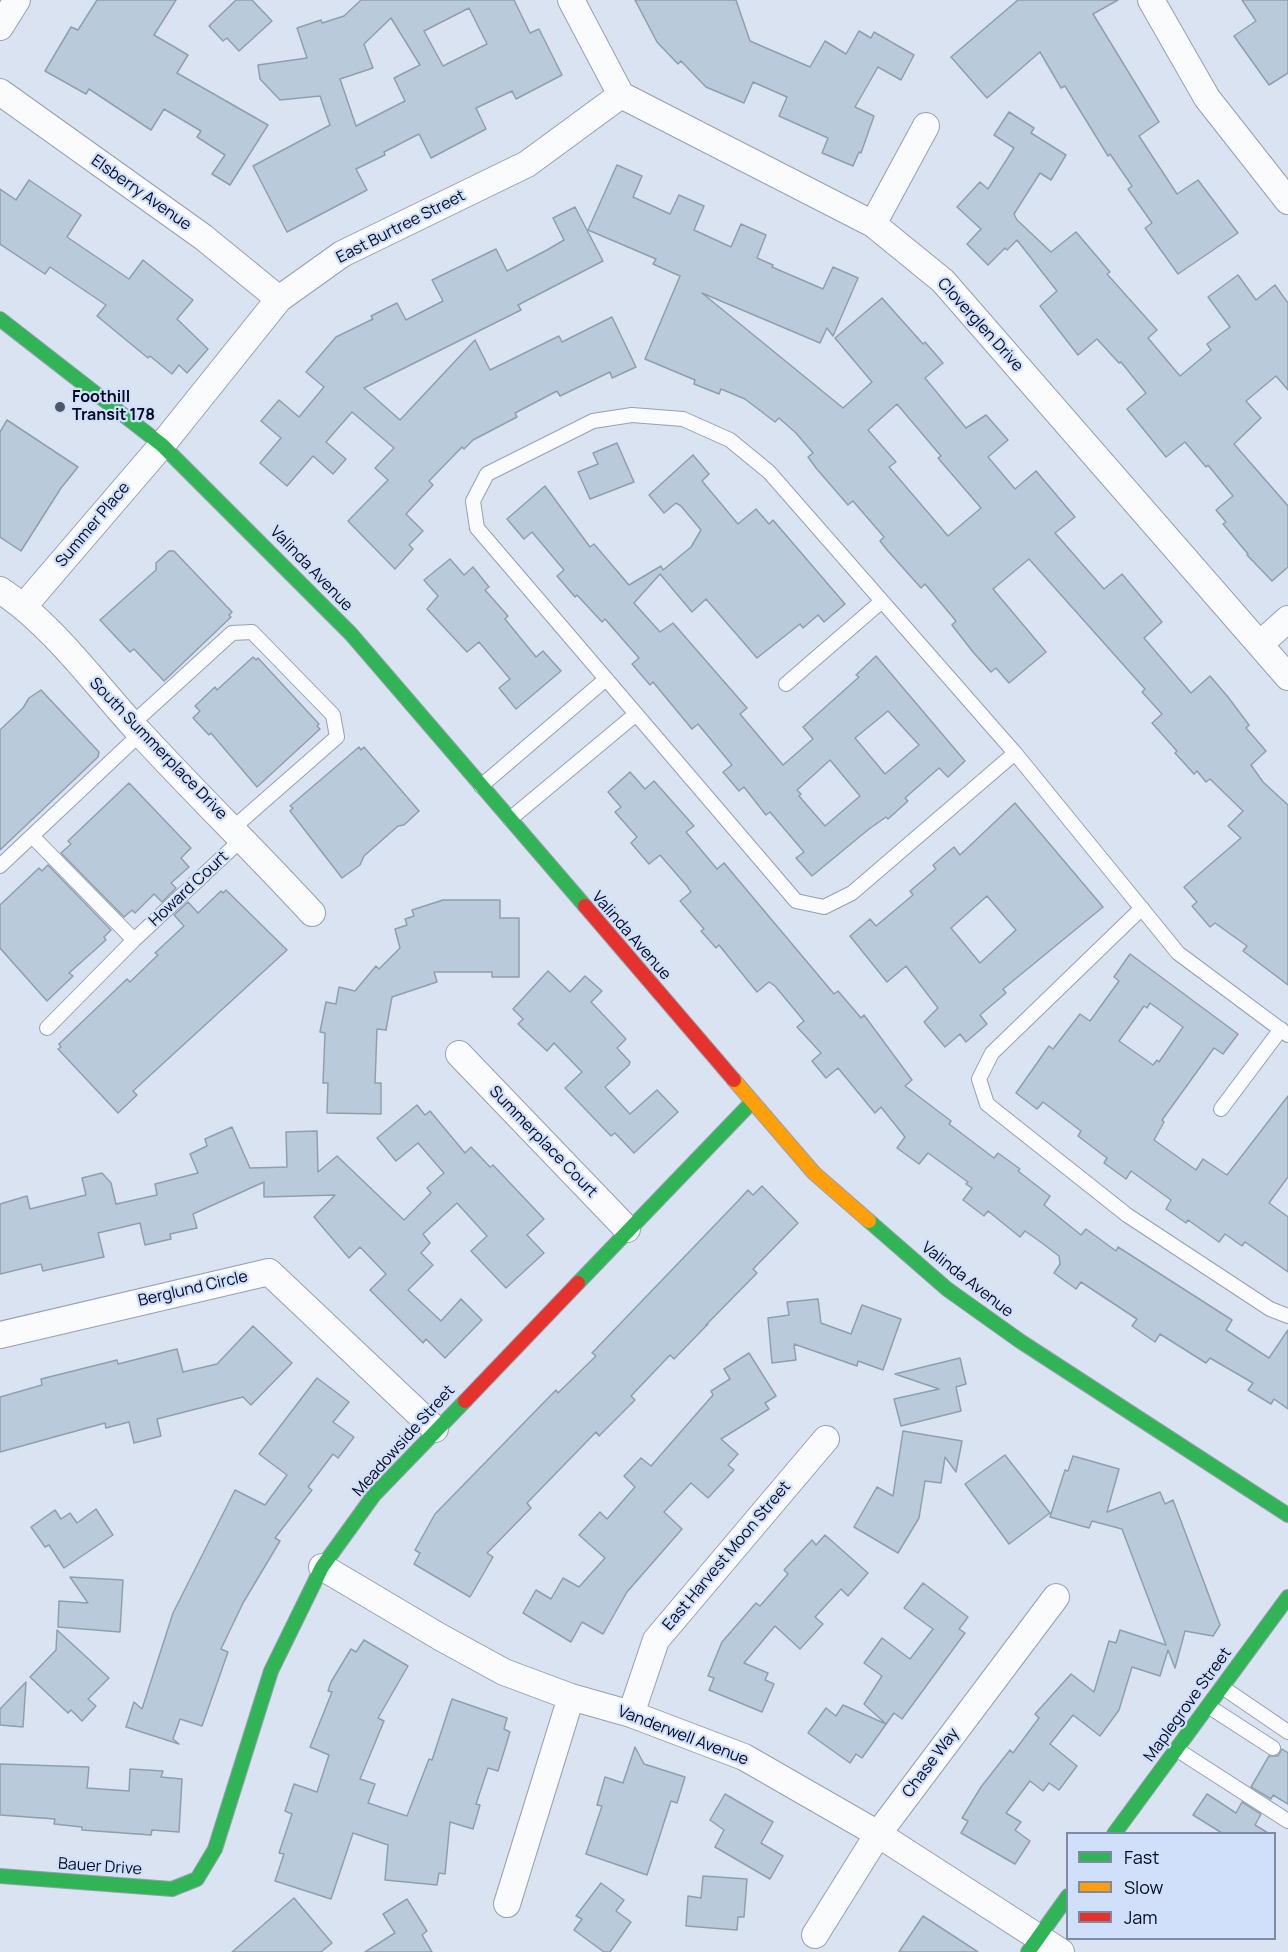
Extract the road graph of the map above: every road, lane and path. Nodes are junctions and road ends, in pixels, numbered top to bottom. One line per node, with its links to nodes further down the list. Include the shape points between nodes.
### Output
1 (17, 0): 4 (street)
2 (571, 0): 6 (street)
3 (1150, 0): 8 (street, via 1207,98)
4 (0, 27)
5 (0, 92): 10 (street, Elsberry Avenue, via 203,237)
6 (621, 95): 9 (street, Cloverglen Drive); 10 (street, East Burtree Street, via 527,164 342,254)
7 (926, 126): 9 (street)
8 (1288, 201)
9 (873, 224): 17 (street, Cloverglen Drive, via 943,281)
10 (279, 299): 12 (street, East Burtree Street)
11 (0, 319): 12 (main road, Valinda Avenue)
12 (162, 445): 15 (street, Summer Place); 24 (main road, Valinda Avenue, via 351,634)
13 (0, 590): 15 (street, South Summerplace Drive)
14 (882, 601): 19 (lane, via 769,472 730,440 683,419 632,415 593,421 487,474 472,501 477,528); 20 (lane); 23 (lane)
15 (24, 606): 22 (street, South Summerplace Drive)
16 (1288, 619): 17 (street)
17 (1260, 644): 18 (street, Cloverglen Drive)
18 (1288, 677)
19 (606, 679): 21 (lane); 24 (lane)
20 (786, 684)
21 (636, 714): 23 (lane, via 796,901 824,907 852,893); 25 (lane)
22 (136, 729): 26 (street, South Summerplace Drive); 26 (lane, Howard Court, via 232,633 252,632 333,715 337,737); 27 (lane)
23 (1015, 753): 29 (lane)
24 (481, 786): 25 (main road, Valinda Avenue)
25 (510, 819): 35 (main road, Valinda Avenue)
26 (238, 833): 30 (street, South Summerplace Drive); 31 (lane, Howard Court)
27 (32, 836): 28 (lane); 31 (lane, Howard Court)
28 (0, 866)
29 (1142, 908): 33 (lane, via 1178,953); 38 (lane, via 992,1053 979,1079 987,1104 1127,1215 1270,1309)
30 (312, 913)
31 (134, 940): 32 (lane, Howard Court)
32 (47, 1028)
33 (1284, 1032): 36 (lane)
34 (459, 1054): 37 (street, Summerplace Court)
35 (752, 1102): 37 (main road, Meadowside Street); 42 (main road, Valinda Avenue, via 814,1173 947,1289 1020,1341)
36 (1221, 1109)
37 (627, 1229): 40 (main road, Meadowside Street)
38 (1288, 1316)
39 (0, 1335): 40 (street, Berglund Circle, via 269,1272)
40 (435, 1429): 43 (main road, Meadowside Street, via 374,1495)
41 (826, 1440): 49 (street, East Harvest Moon Street, via 656,1640)
42 (1288, 1515)
43 (322, 1567): 47 (street, Vanderwell Avenue, via 504,1672); 57 (main road, Meadowside Street, via 271,1671 215,1849)
44 (1056, 1597): 55 (street, Chase Way)
45 (1288, 1599): 46 (main road, Maplegrove Street)
46 (1222, 1687): 48 (main road, Maplegrove Street); 50 (lane)
47 (571, 1697): 49 (street, Vanderwell Avenue); 59 (street)
48 (1208, 1706): 51 (lane); 52 (main road, Maplegrove Street)
49 (631, 1714): 55 (street, Vanderwell Avenue, via 744,1757)
50 (1288, 1732)
51 (1273, 1748)
52 (1176, 1749): 53 (lane); 54 (main road, Maplegrove Street)
53 (1288, 1821)
54 (1114, 1832)
55 (878, 1834): 60 (street, Chase Way); 61 (street, Vanderwell Avenue)
56 (0, 1876): 57 (main road, Bauer Drive, via 172,1888)
57 (197, 1879)
58 (1066, 1899): 61 (main road)
59 (507, 1905)
60 (815, 1935)
61 (1033, 1944): 62 (street, Vanderwell Avenue)
62 (1061, 1952)

